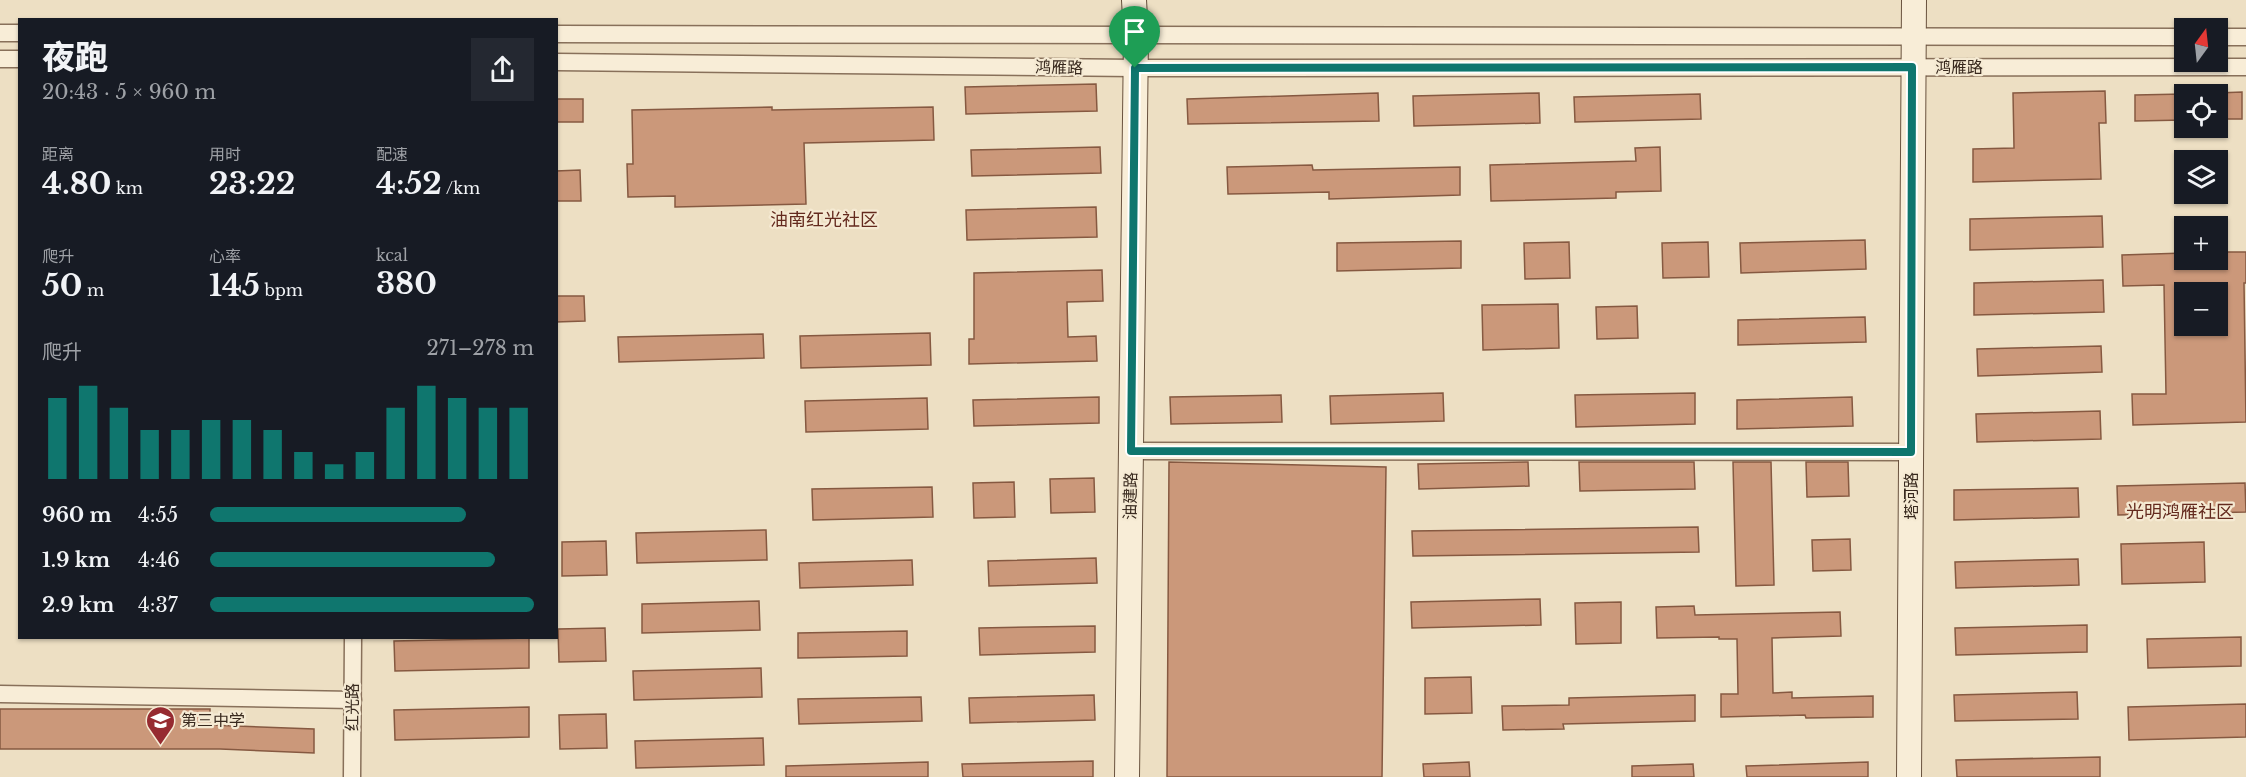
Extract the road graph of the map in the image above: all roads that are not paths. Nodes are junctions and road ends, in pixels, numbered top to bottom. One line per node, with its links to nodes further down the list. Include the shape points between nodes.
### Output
1 (1134, 0): 6 (main road, 油建路)
2 (1914, 0): 7 (main road, 塔河路)
3 (0, 33): 4 (street)
4 (18, 33)
5 (558, 34): 6 (street, 鸿雁路)
6 (1136, 36): 7 (street, 鸿雁路); 15 (main road, 油建路)
7 (1913, 37): 8 (street, 鸿雁路); 14 (main road, 塔河路)
8 (2174, 37)
9 (2228, 37): 10 (street)
10 (2246, 37)
11 (0, 59): 12 (street)
12 (18, 59)
13 (558, 62): 15 (street, 鸿雁路)
14 (1912, 67): 15 (street, 鸿雁路); 16 (street, 鸿雁路); 18 (main road, 塔河路)
15 (1135, 68): 17 (main road, 油建路)
16 (2246, 68)
17 (1131, 451): 18 (street); 23 (main road, 油建路)
18 (1911, 452): 24 (main road, 塔河路)
19 (352, 639): 21 (street, 红光路)
20 (0, 694): 21 (street)
21 (353, 700): 22 (street, 红光路)
22 (352, 777)
23 (1127, 777)
24 (1909, 777)

